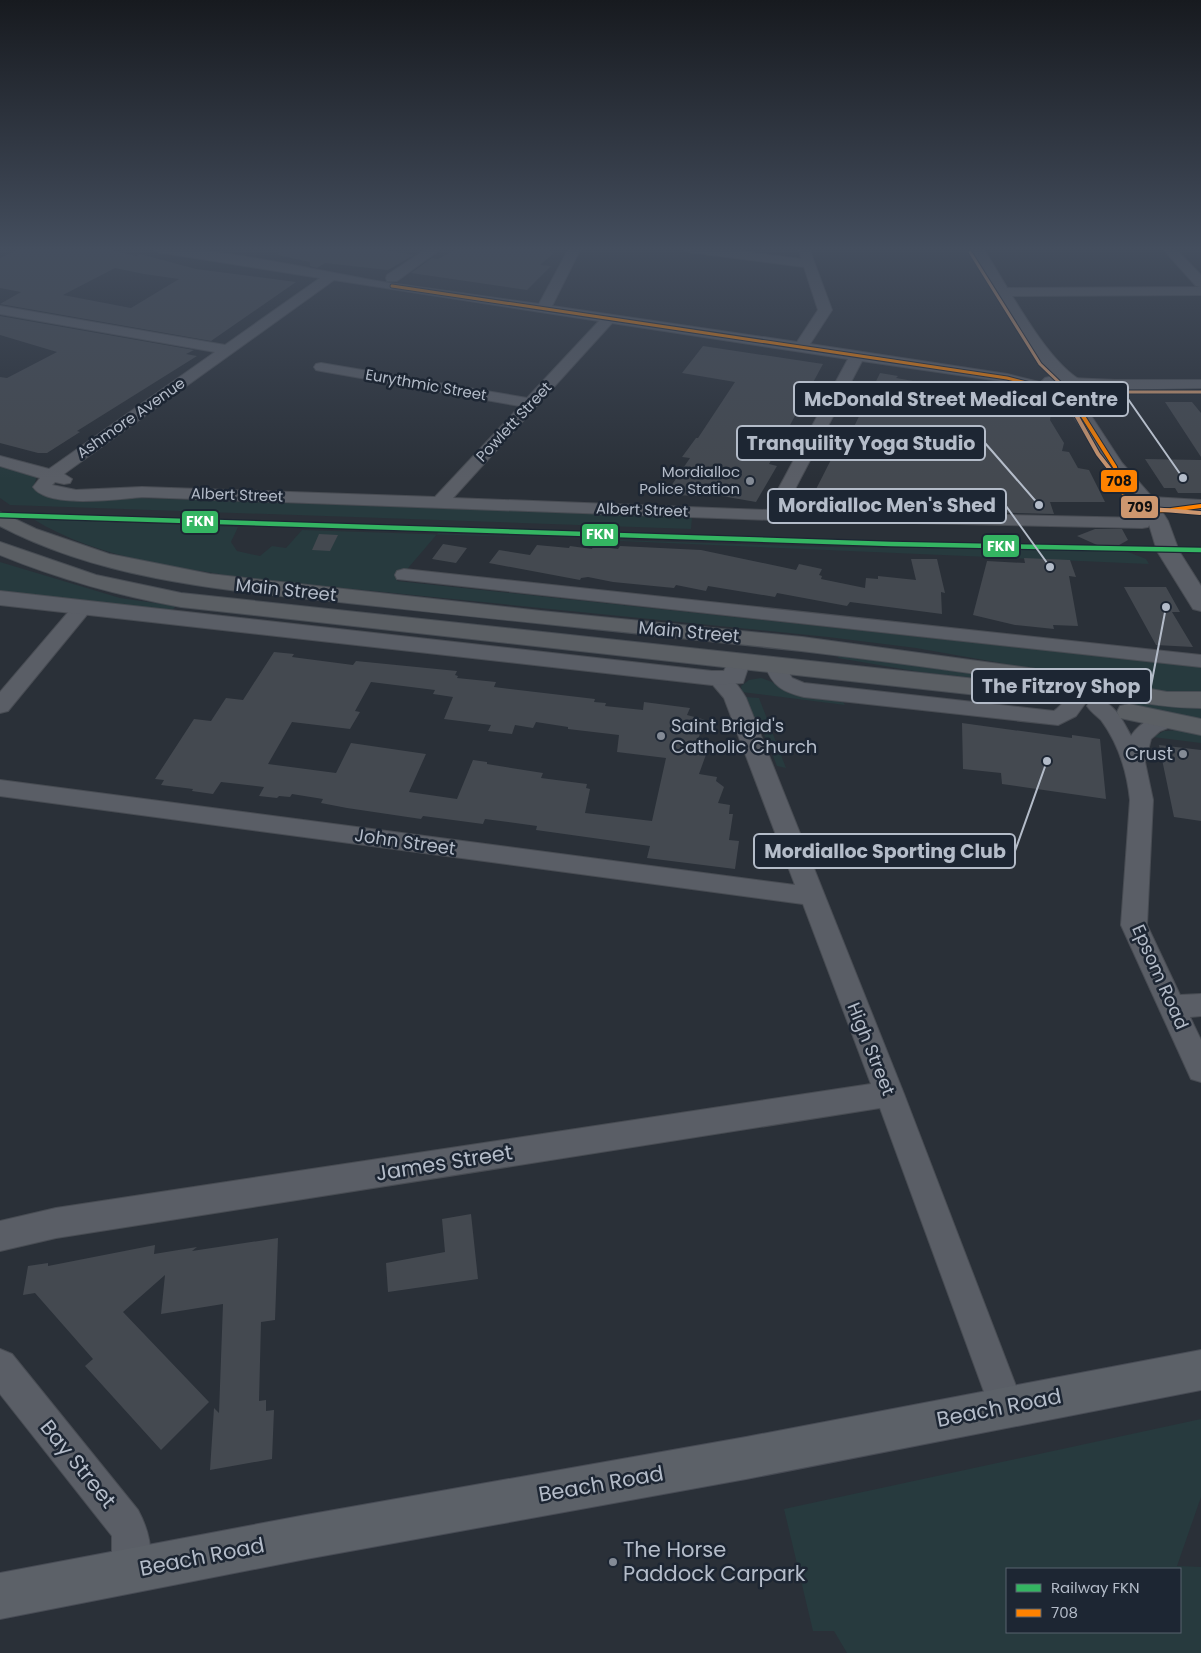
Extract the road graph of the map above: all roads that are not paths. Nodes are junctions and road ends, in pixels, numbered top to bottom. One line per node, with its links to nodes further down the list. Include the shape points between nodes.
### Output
1 (86, 325): 8 (street)
2 (261, 325): 8 (street, Ashmore Avenue)
3 (603, 325): 13 (street, Powlett Street)
4 (656, 325): 7 (street)
5 (815, 325): 7 (street)
6 (1024, 325): 12 (street)
7 (801, 347): 9 (street)
8 (226, 350): 15 (street, Ashmore Avenue)
9 (857, 356): 12 (street); 19 (street)
10 (321, 367): 13 (street, Eurythmic Street)
11 (1201, 384): 12 (street)
12 (1063, 386): 18 (street, via 1115,467 1122,491)
13 (532, 403): 16 (street, Powlett Street)
14 (0, 460): 15 (street)
15 (52, 476): 16 (street, Albert Street, via 42,487 54,492 142,492)
16 (439, 503): 19 (street, Albert Street)
17 (1200, 506): 18 (street, Albert Street)
18 (1140, 510): 19 (street, Albert Street); 25 (street, via 1165,543)
19 (773, 515)
20 (0, 518): 24 (highway, Main Street, via 29,533 104,560 174,575)
21 (0, 548): 27 (highway, Main Street, via 70,575 146,594)
22 (404, 575): 29 (street, Main Street)
23 (0, 598): 26 (street, Main Street)
24 (416, 604): 27 (highway); 28 (highway, Main Street)
25 (1201, 604)
26 (83, 607): 30 (street, Main Street); 33 (street)
27 (406, 626): 30 (highway, Main Street)
28 (729, 636): 30 (highway); 31 (highway, Main Street, via 949,663 1167,700)
29 (1201, 661)
30 (727, 674): 32 (highway, Main Street, via 775,665 997,689); 38 (street, High Street)
31 (1201, 700)
32 (1087, 704): 34 (highway, Main Street); 36 (street, Epsom Road, via 1112,720)
33 (0, 706)
34 (1168, 720): 35 (highway, Main Street); 36 (street, Epsom Road, via 1141,734)
35 (1201, 727)
36 (1134, 761): 40 (street, Epsom Road, via 1140,817 1132,900 1134,925)
37 (0, 788): 38 (street, John Street)
38 (810, 896): 42 (street, High Street)
39 (1201, 1005): 40 (street)
40 (1173, 1007): 41 (street, Epsom Road)
41 (1201, 1070)
42 (889, 1094): 43 (street, James Street, via 56,1223); 46 (street, High Street)
43 (0, 1236)
44 (0, 1366): 47 (street, Bay Street, via 126,1523 130,1535)
45 (1201, 1370): 46 (main road, Beach Road)
46 (1006, 1407): 47 (main road, Beach Road)
47 (131, 1571): 48 (main road, Beach Road)
48 (0, 1596)

